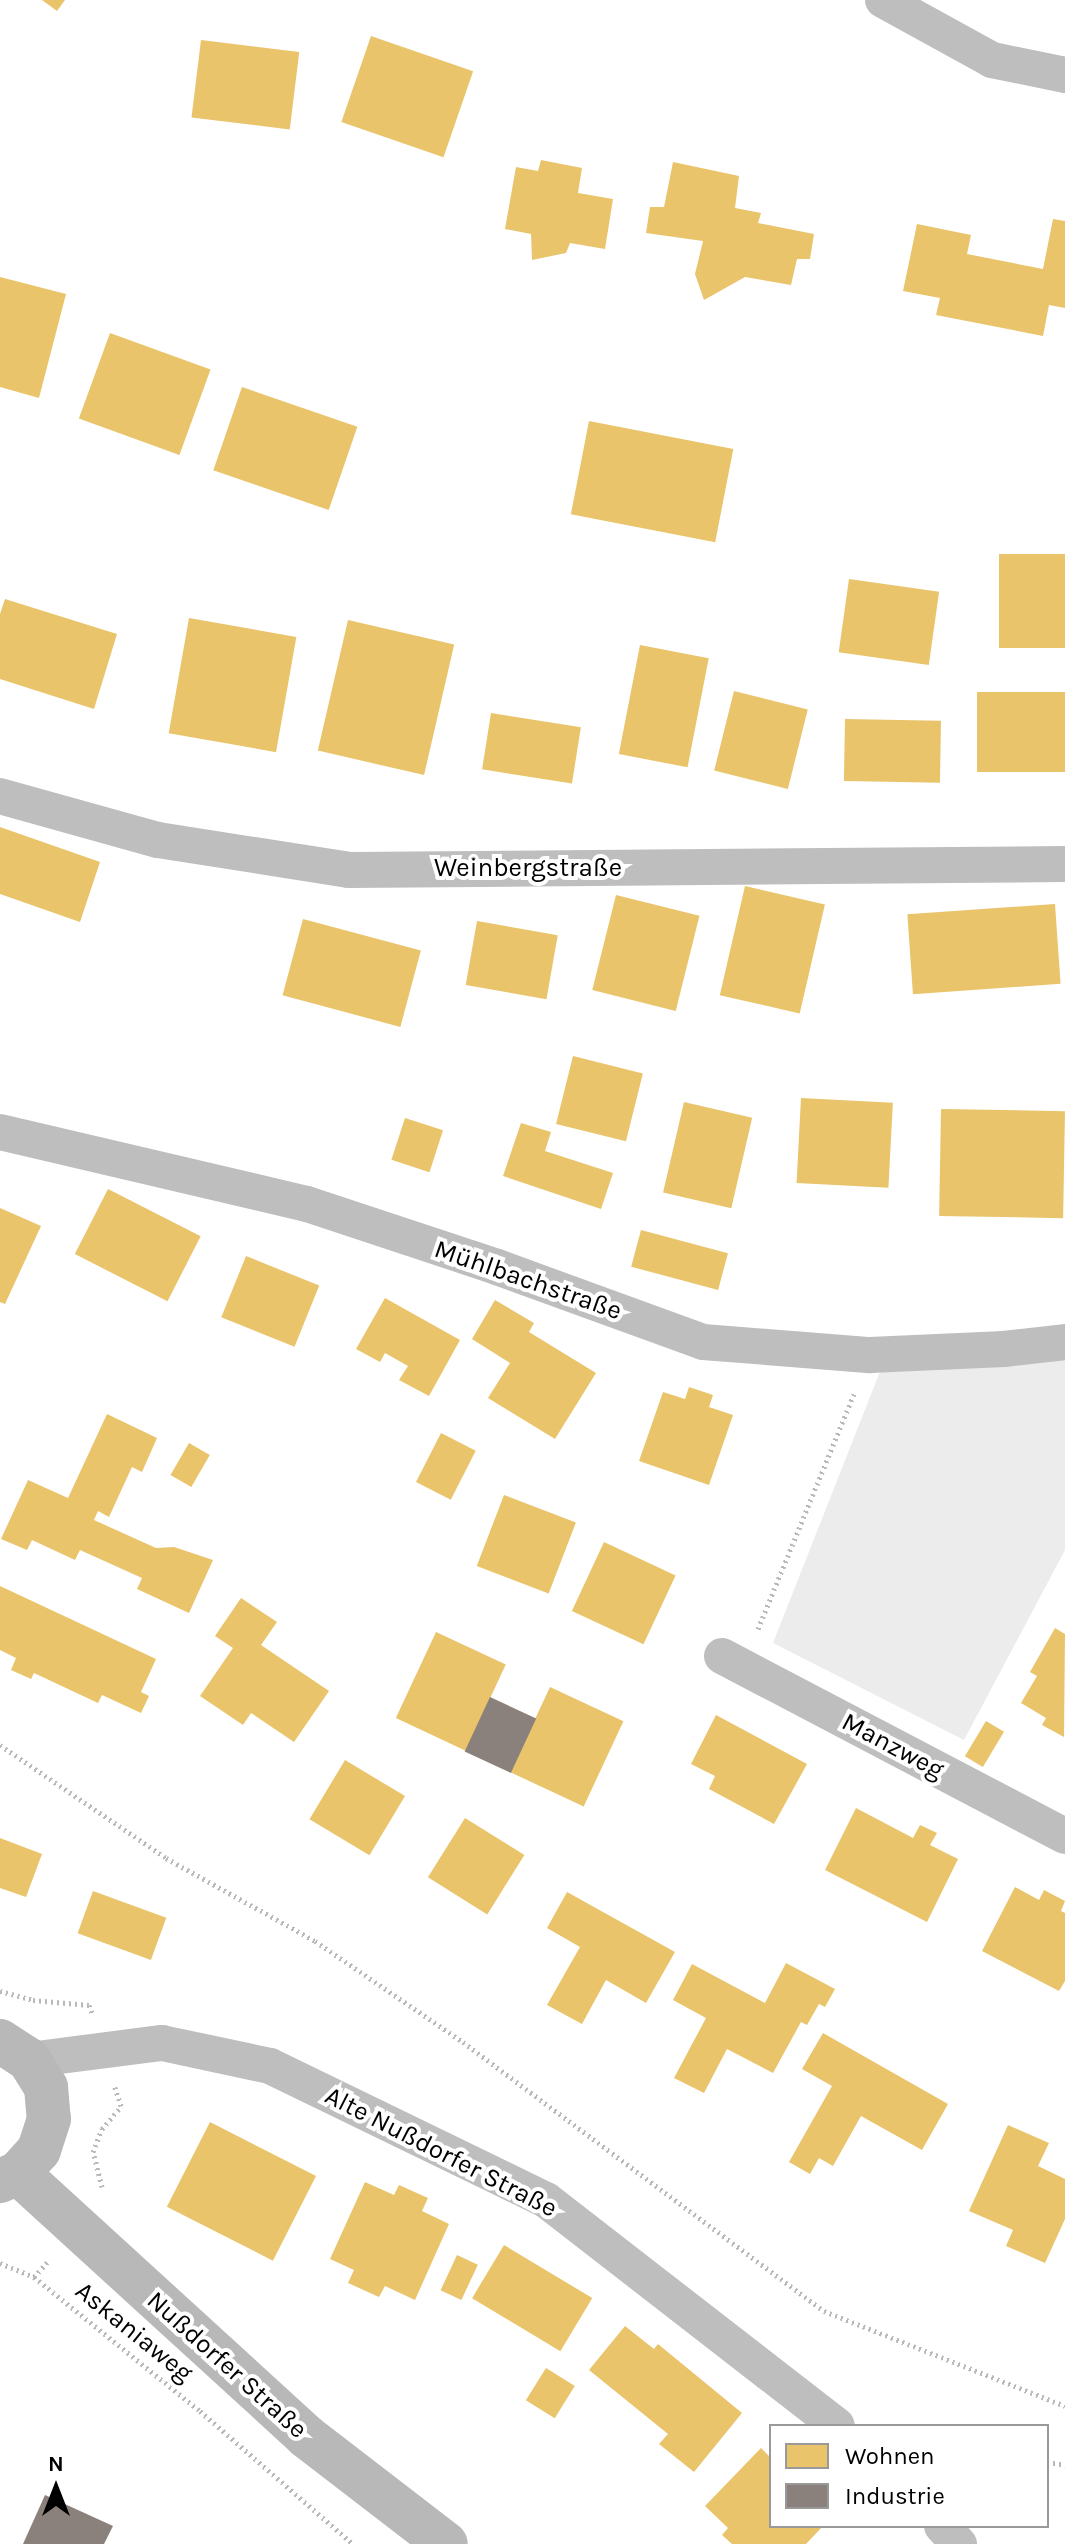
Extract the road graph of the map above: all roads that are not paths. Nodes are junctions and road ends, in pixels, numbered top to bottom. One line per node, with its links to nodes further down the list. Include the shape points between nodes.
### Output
1 (883, 0): 2 (street, via 992,60)
2 (1065, 75)
3 (0, 796): 4 (street, Weinbergstraße, via 158,840 349,870)
4 (1065, 864)
5 (0, 1132): 6 (street, Mühlbachstraße, via 307,1204 703,1342 870,1355)
6 (1065, 1342)
7 (732, 1662): 8 (street, Manzweg)
8 (1065, 1836)
9 (15, 2050): 10 (street, Nußdorfer Straße, via 46,2087 49,2119 39,2150); 11 (street, Alte Nußdorfer Straße, via 162,2043 270,2066 546,2200)
10 (9, 2177): 13 (street, Nußdorfer Straße, via 307,2437)
11 (834, 2424)
12 (944, 2528): 14 (street)
13 (446, 2544)
14 (959, 2544)

